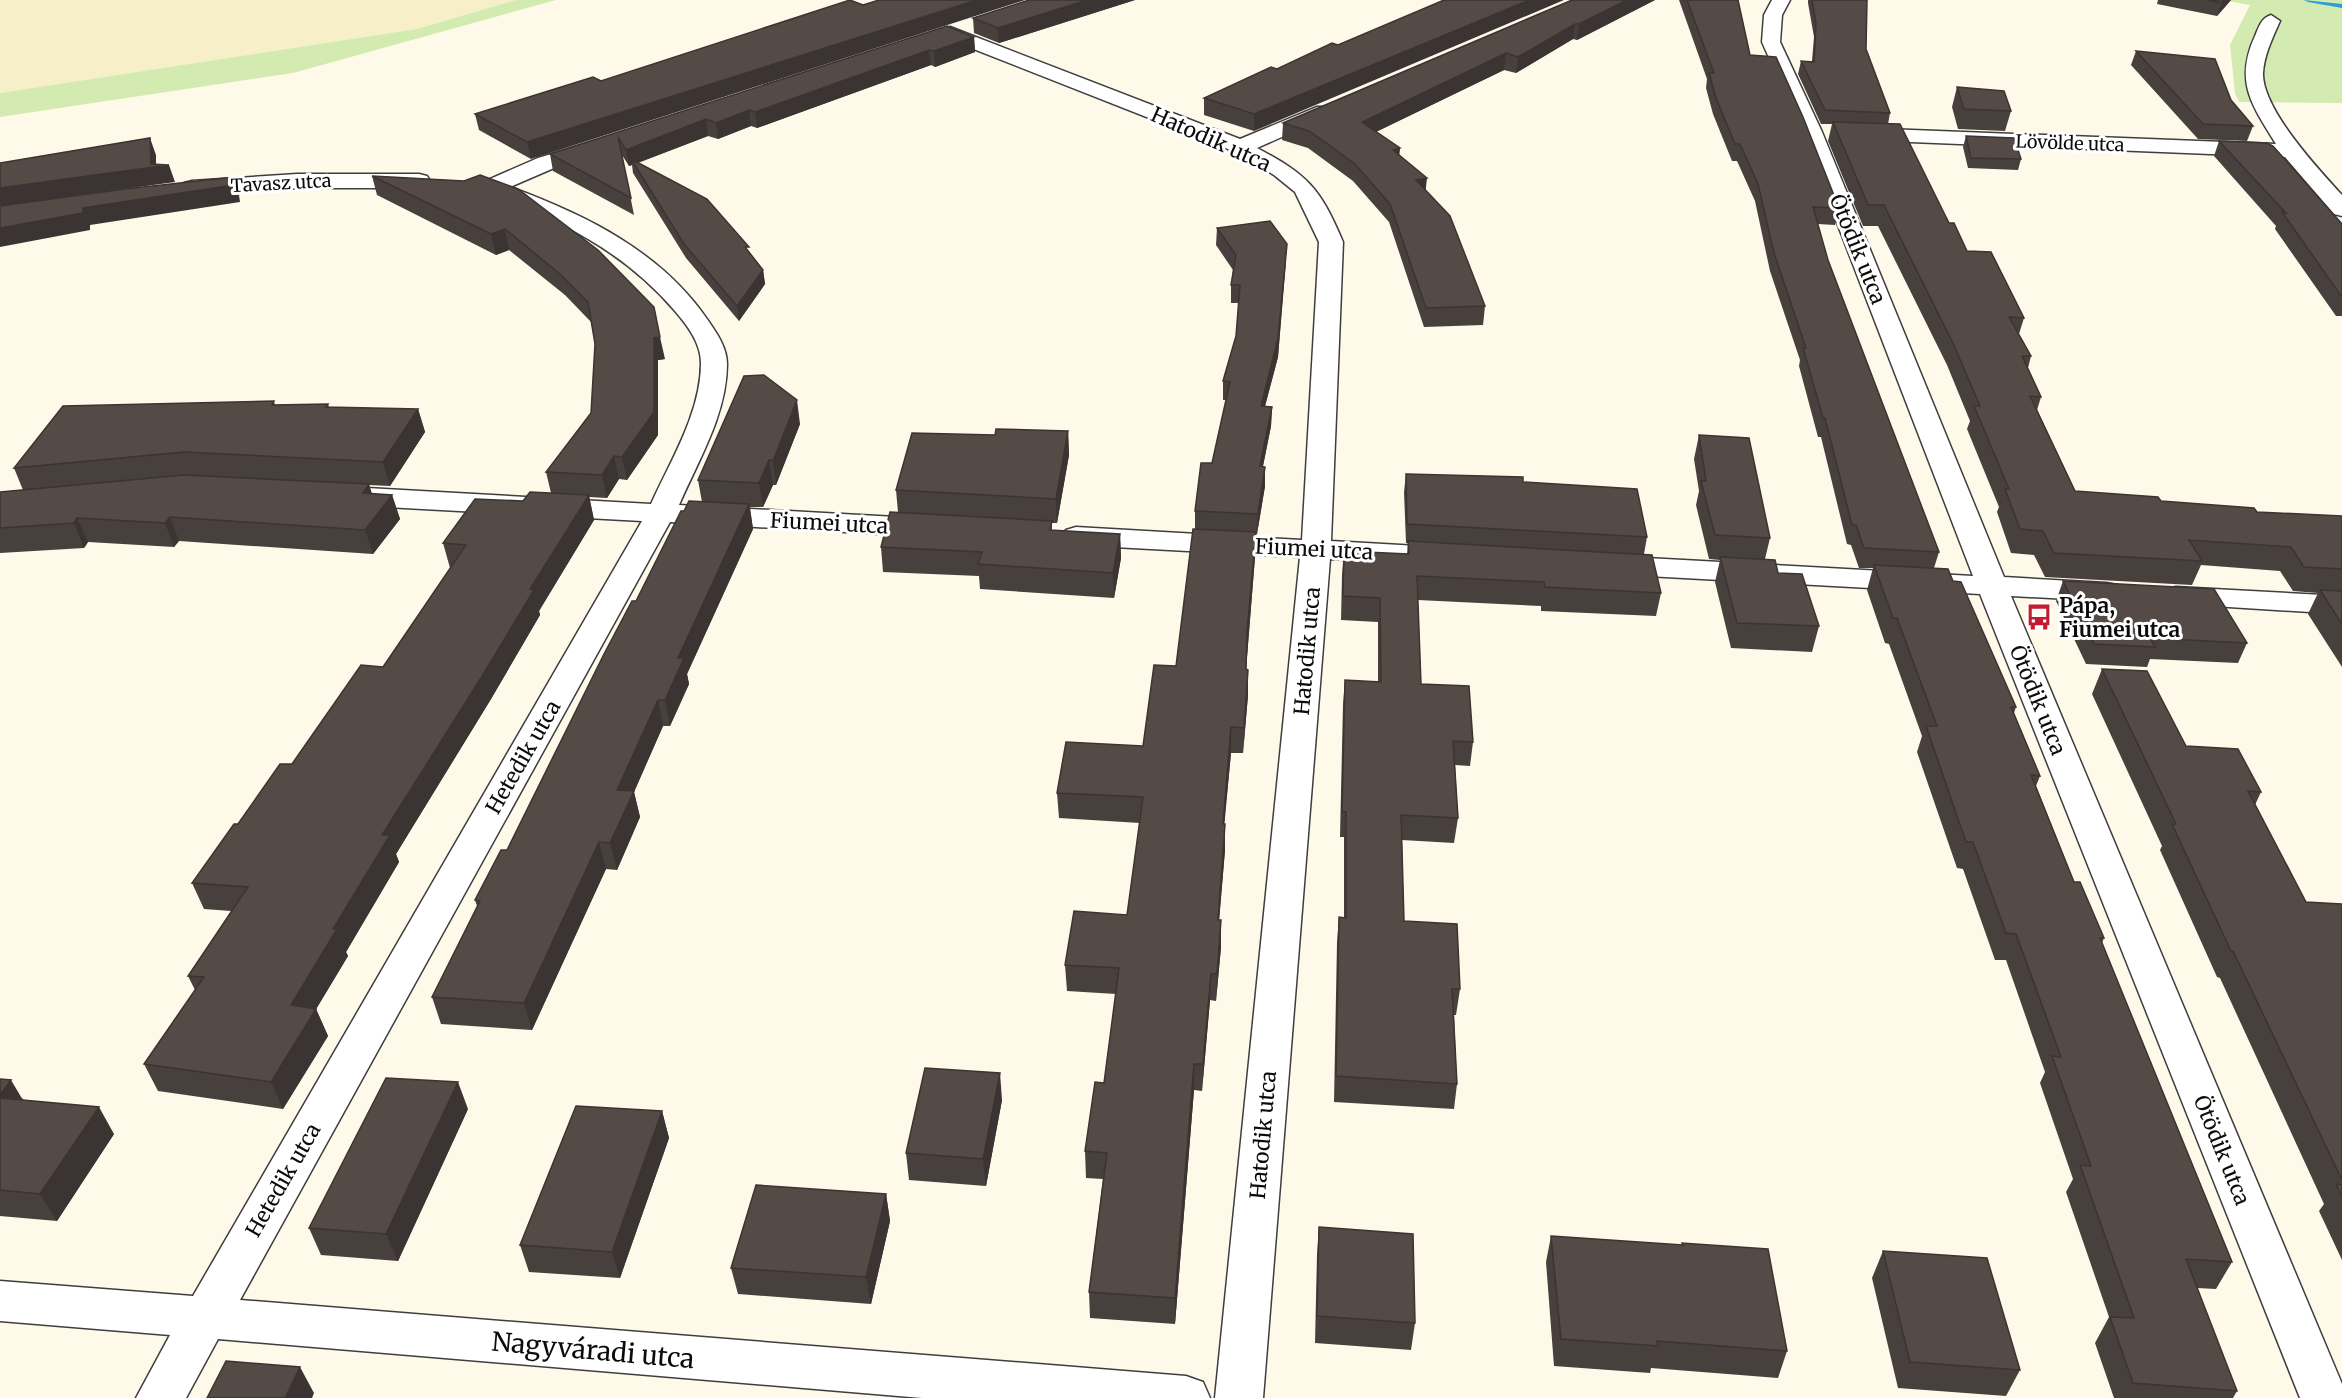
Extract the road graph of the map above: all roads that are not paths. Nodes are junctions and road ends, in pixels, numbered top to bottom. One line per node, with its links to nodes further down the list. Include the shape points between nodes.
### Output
1 (1781, 0): 5 (street, Ötödik utca, via 1773,15 1771,42)
2 (2271, 21): 8 (street, via 2258,50 2253,75 2265,109)
3 (983, 22): 7 (street, Hatodik utca, via 939,37)
4 (1337, 106): 7 (street)
5 (1812, 132): 8 (street, Lövölde utca); 19 (street, Ötödik utca)
6 (613, 141): 13 (street, Hetedik utca, via 480,186 554,210 610,238 646,265 702,329 715,361 709,402)
7 (1240, 147): 16 (street, Hatodik utca, via 1302,187 1316,206 1330,242)
8 (2291, 152): 11 (street)
9 (436, 182): 10 (street, Tavasz utca, via 297,181)
10 (176, 190)
11 (2342, 209)
12 (322, 494): 13 (street, Fiumei utca)
13 (661, 513): 14 (street, Fiumei utca); 22 (street, Hetedik utca)
14 (959, 530)
15 (1054, 535): 16 (street, Fiumei utca)
16 (1316, 549): 17 (street, Fiumei utca); 25 (street, Hatodik utca)
17 (1482, 558)
18 (1577, 563): 19 (street)
19 (1992, 586): 20 (street); 26 (street, Ötödik utca)
20 (2342, 605)
21 (0, 1301): 22 (street, Nagyváradi utca)
22 (204, 1319): 23 (street, Hetedik utca); 24 (street, Nagyváradi utca)
23 (159, 1398)
24 (1186, 1398)
25 (1239, 1398)
26 (2324, 1398)

